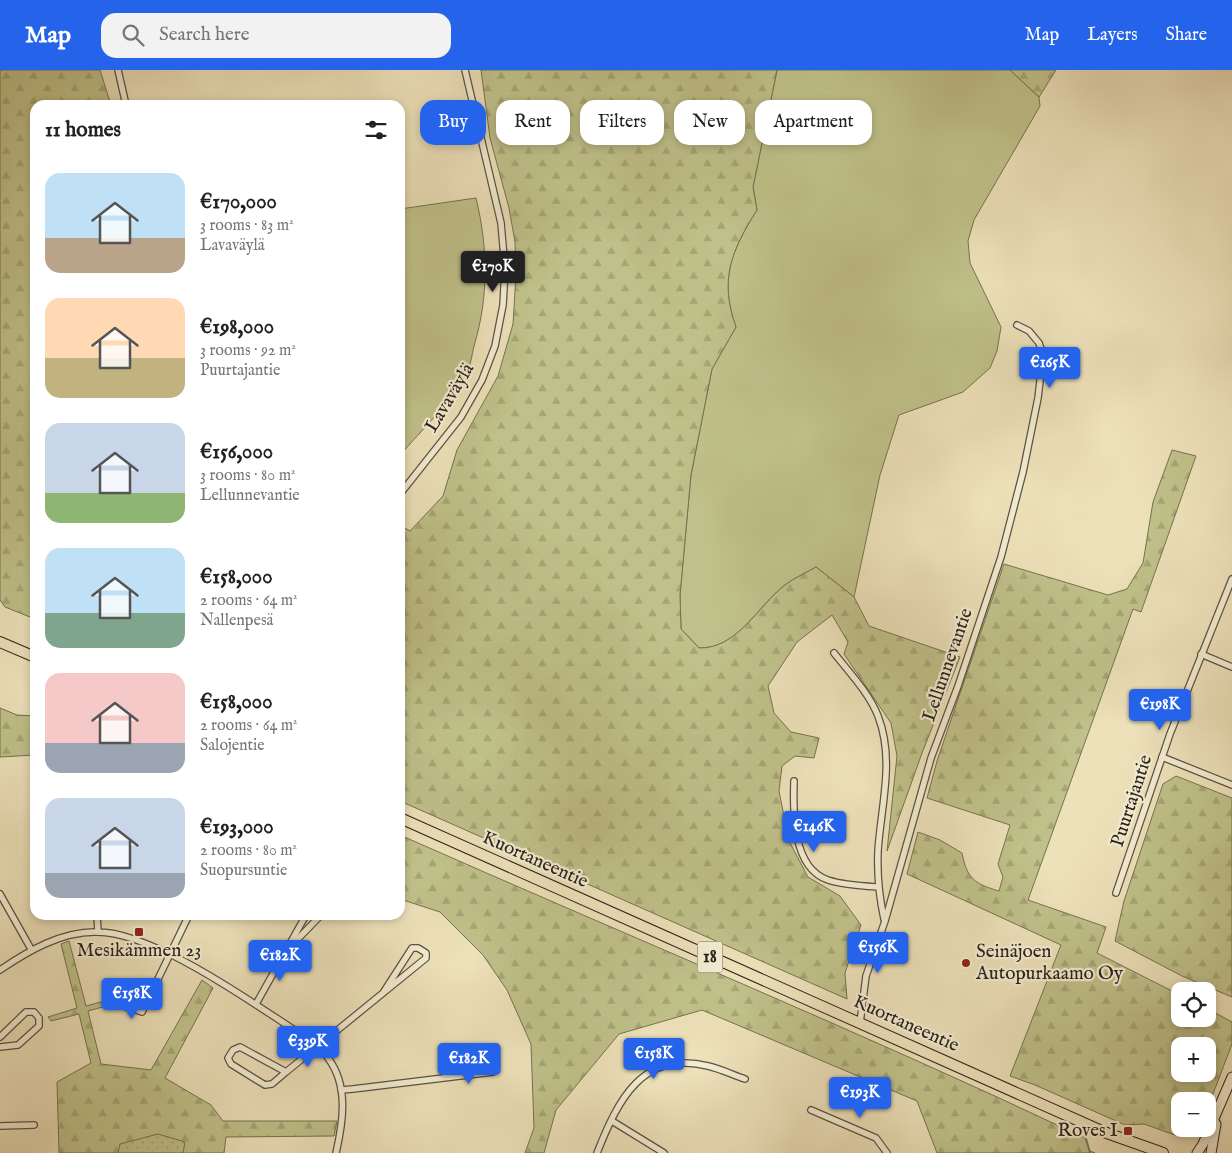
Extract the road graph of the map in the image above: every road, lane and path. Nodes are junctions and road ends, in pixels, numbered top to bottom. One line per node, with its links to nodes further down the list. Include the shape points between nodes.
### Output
1 (118, 70): 3 (street)
2 (465, 70): 5 (street, Lavaväylä, via 501,223 505,269 503,305 495,346 482,380 460,417)
3 (125, 100)
4 (1017, 325): 23 (street, Lellunnevantie, via 1029,331 1039,343 1043,355 1023,472 1001,557 931,758)
5 (405, 488)
6 (1232, 579): 9 (street, Puurtajantie)
7 (0, 642): 10 (highway)
8 (834, 654): 16 (street, via 877,714 886,742 888,766 878,851)
9 (1202, 654): 11 (street); 12 (street, Puurtajantie)
10 (30, 655)
11 (1232, 666)
12 (1162, 757): 14 (street); 17 (street, Puurtajantie)
13 (794, 781): 16 (street, via 793,807 798,840 816,873 828,880)
14 (1232, 784)
15 (405, 820): 32 (highway, Kuortaneentie / 18)
16 (878, 887): 23 (street)
17 (1116, 893)
18 (0, 894): 25 (street)
19 (97, 920): 24 (street)
20 (187, 920): 27 (street)
21 (303, 920): 26 (street)
22 (316, 920): 26 (street)
23 (885, 922): 32 (street, Lellunnevantie, via 866,976)
24 (98, 932): 25 (street, via 76,934); 27 (street, via 124,936)
25 (31, 949): 28 (street)
26 (286, 950): 31 (street)
27 (170, 954): 30 (street); 31 (street)
28 (0, 970)
29 (383, 993): 29 (street, via 426,958 426,953 412,948); 35 (street)
30 (151, 994): 30 (street, via 126,987 119,1000 124,1006 142,1012)
31 (256, 1004): 35 (street)
32 (860, 1023): 46 (highway, Kuortaneentie / 18)
33 (0, 1037): 34 (street, via 26,1012 34,1012 40,1018 39,1026 18,1045)
34 (0, 1046)
35 (318, 1048): 36 (street); 40 (street, via 328,1057)
36 (286, 1072): 36 (street, via 272,1084 265,1085 231,1064 228,1058 233,1050 240,1047)
37 (1232, 1077): 42 (main road)
38 (442, 1078): 38 (street, via 493,1072 488,1055 481,1059); 40 (street)
39 (745, 1079): 43 (street, via 695,1063 663,1065 636,1082)
40 (341, 1090): 47 (street, via 342,1124)
41 (811, 1110): 50 (street, via 876,1138)
42 (1218, 1112): 53 (main road); 54 (main road)
43 (612, 1121): 48 (street); 49 (street)
44 (34, 1125): 45 (street)
45 (0, 1126)
46 (1123, 1140): 51 (highway, Kuortaneentie / 18); 52 (highway, Kuortaneentie / 18)
47 (336, 1153)
48 (597, 1153)
49 (664, 1153)
50 (888, 1153)
51 (1148, 1153)
52 (1163, 1153)
53 (1197, 1153)
54 (1211, 1153)

